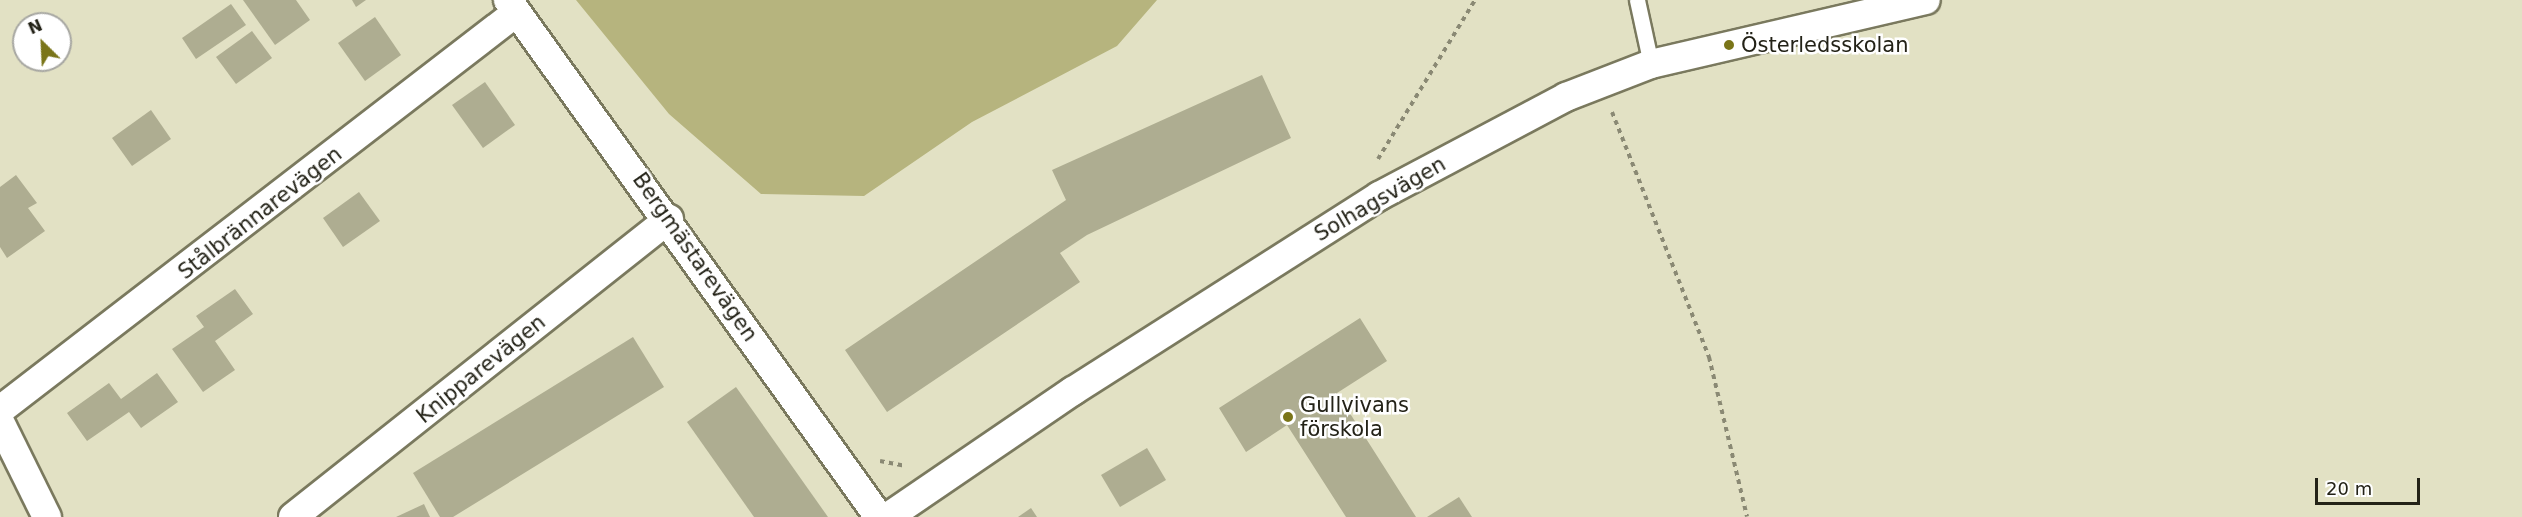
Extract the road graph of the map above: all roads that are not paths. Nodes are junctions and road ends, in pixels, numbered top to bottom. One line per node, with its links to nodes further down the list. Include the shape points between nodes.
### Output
1 (1637, 0): 4 (lane)
2 (1926, 0): 4 (street, Solhagsvägen)
3 (513, 6): 5 (street, Bergmästarevägen); 6 (street, Stålbrännarevägen)
4 (1651, 64): 11 (street, Solhagsvägen, via 1599,84 1379,196 1073,390)
5 (669, 219): 9 (street, Knipparevägen); 10 (street, Bergmästarevägen)
6 (0, 410)
7 (0, 422): 8 (street)
8 (47, 517)
9 (293, 517)
10 (879, 517)
11 (888, 517)

